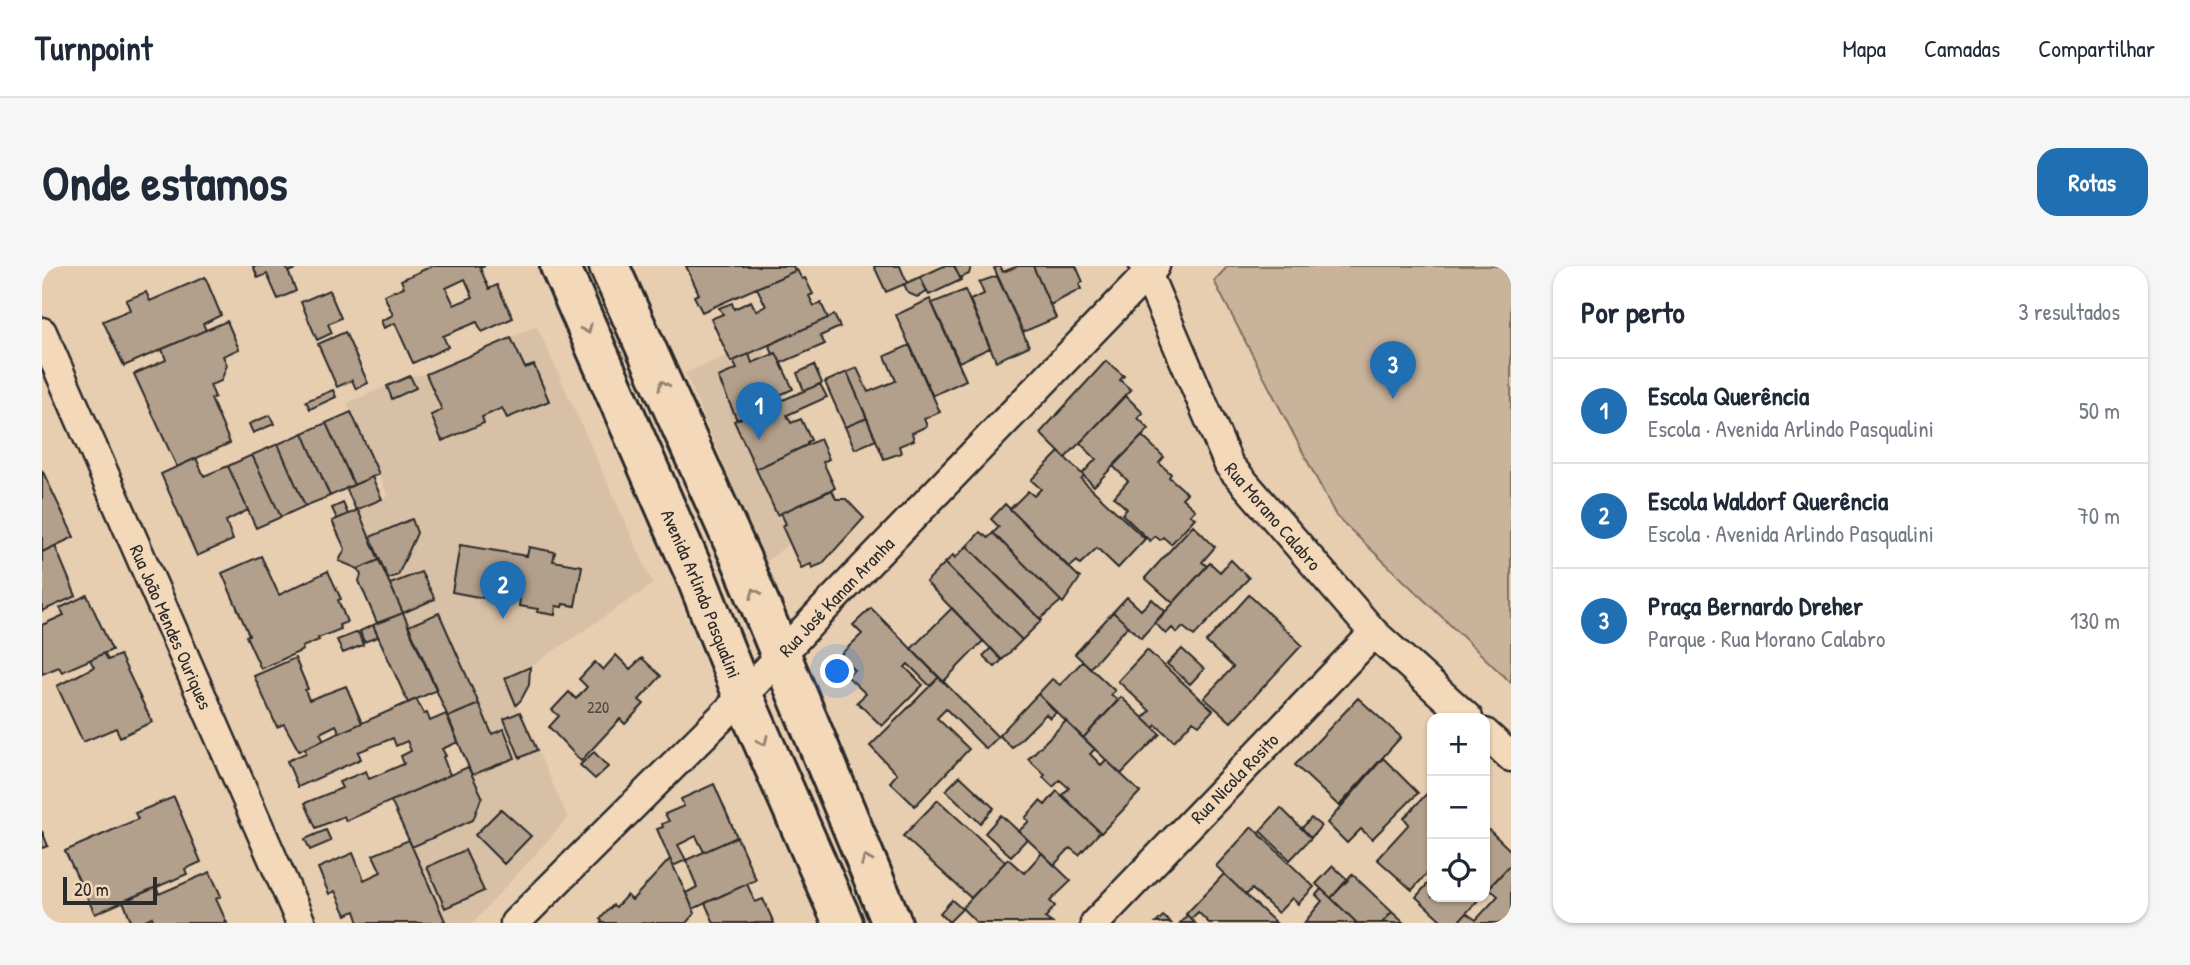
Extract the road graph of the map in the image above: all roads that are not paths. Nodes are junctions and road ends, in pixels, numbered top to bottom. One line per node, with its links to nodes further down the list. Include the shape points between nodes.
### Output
1 (560, 266): 7 (street, Avenida Arlindo Pasqualini, one-way to 7)
2 (609, 266): 6 (street, one-way to 2)
3 (1149, 269): 5 (street, Rua Morano Calabro, via 1229,465); 6 (street, Rua José Kanan Aranha)
4 (42, 332): 11 (street, Rua João Mendes Ouriques)
5 (1374, 633): 8 (street, Rua Morano Calabro); 15 (street, Rua Nicola Rosito)
6 (782, 656): 7 (street, Rua José Kanan Aranha); 14 (street, one-way to 6)
7 (743, 696): 12 (street, Rua José Kanan Aranha); 13 (street, Avenida Arlindo Pasqualini, one-way to 13)
8 (1462, 713)
9 (1490, 738): 10 (street)
10 (1511, 757)
11 (301, 923)
12 (515, 923)
13 (843, 923)
14 (892, 923)
15 (1095, 923)

